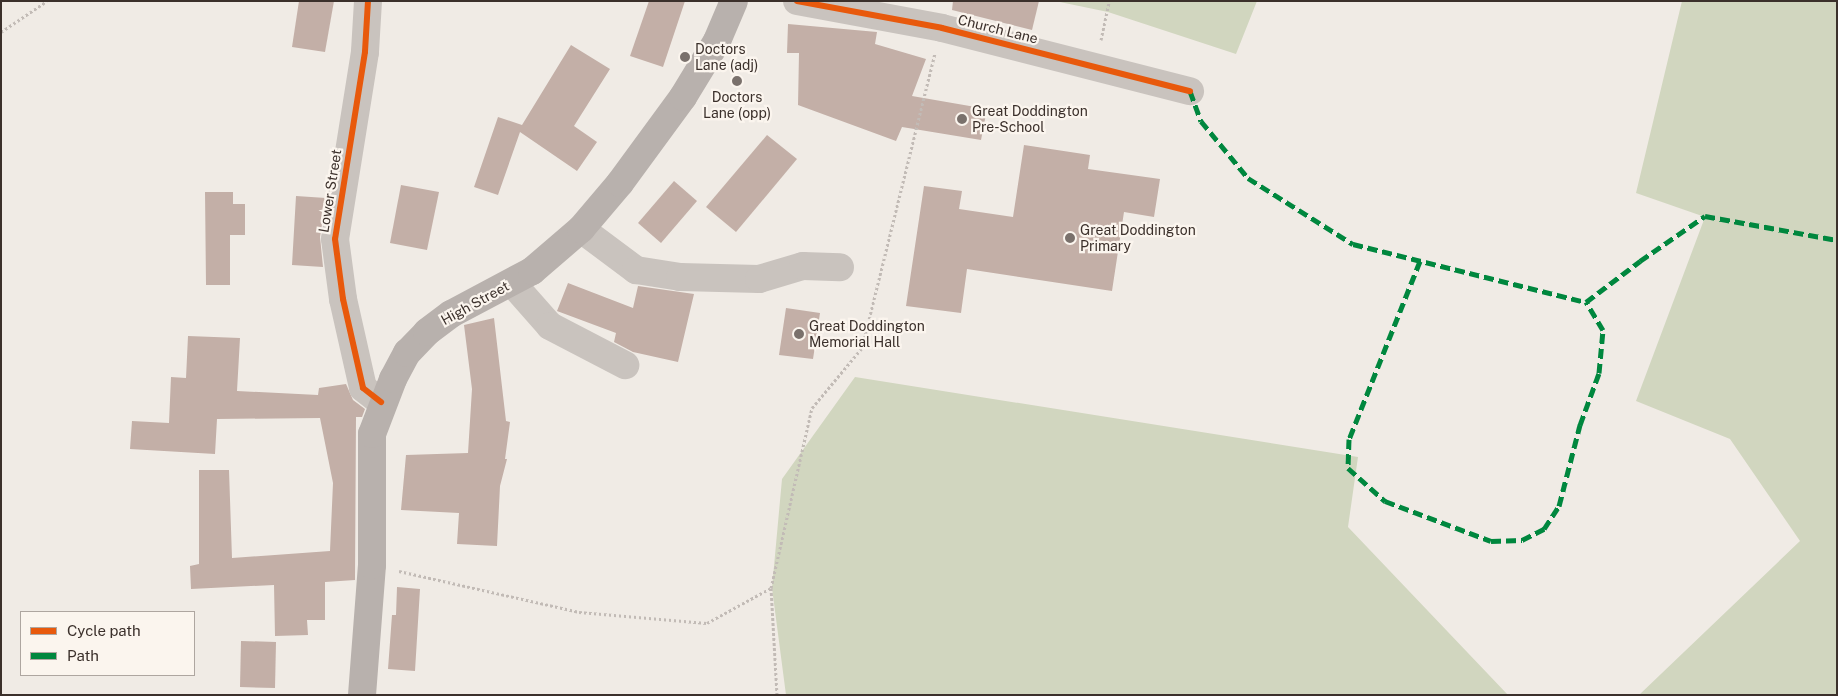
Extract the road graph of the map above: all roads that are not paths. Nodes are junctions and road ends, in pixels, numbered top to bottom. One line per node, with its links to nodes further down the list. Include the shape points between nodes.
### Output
1 (368, 1): 9 (street, Lower Street, via 365,52 335,238 343,299 363,388)
2 (734, 1): 5 (main road, High Street, via 717,41 683,97 620,183)
3 (797, 1): 4 (street, Church Lane, via 942,28)
4 (1190, 92)
5 (580, 229): 6 (street, via 636,270 680,277 759,279 803,266); 7 (main road, High Street, via 557,251)
6 (840, 267)
7 (512, 283): 8 (street, via 550,326); 9 (main road, High Street, via 451,314 427,332 408,353)
8 (625, 364)
9 (382, 402): 10 (main road, High Street, via 372,434 372,565)
10 (362, 695)

